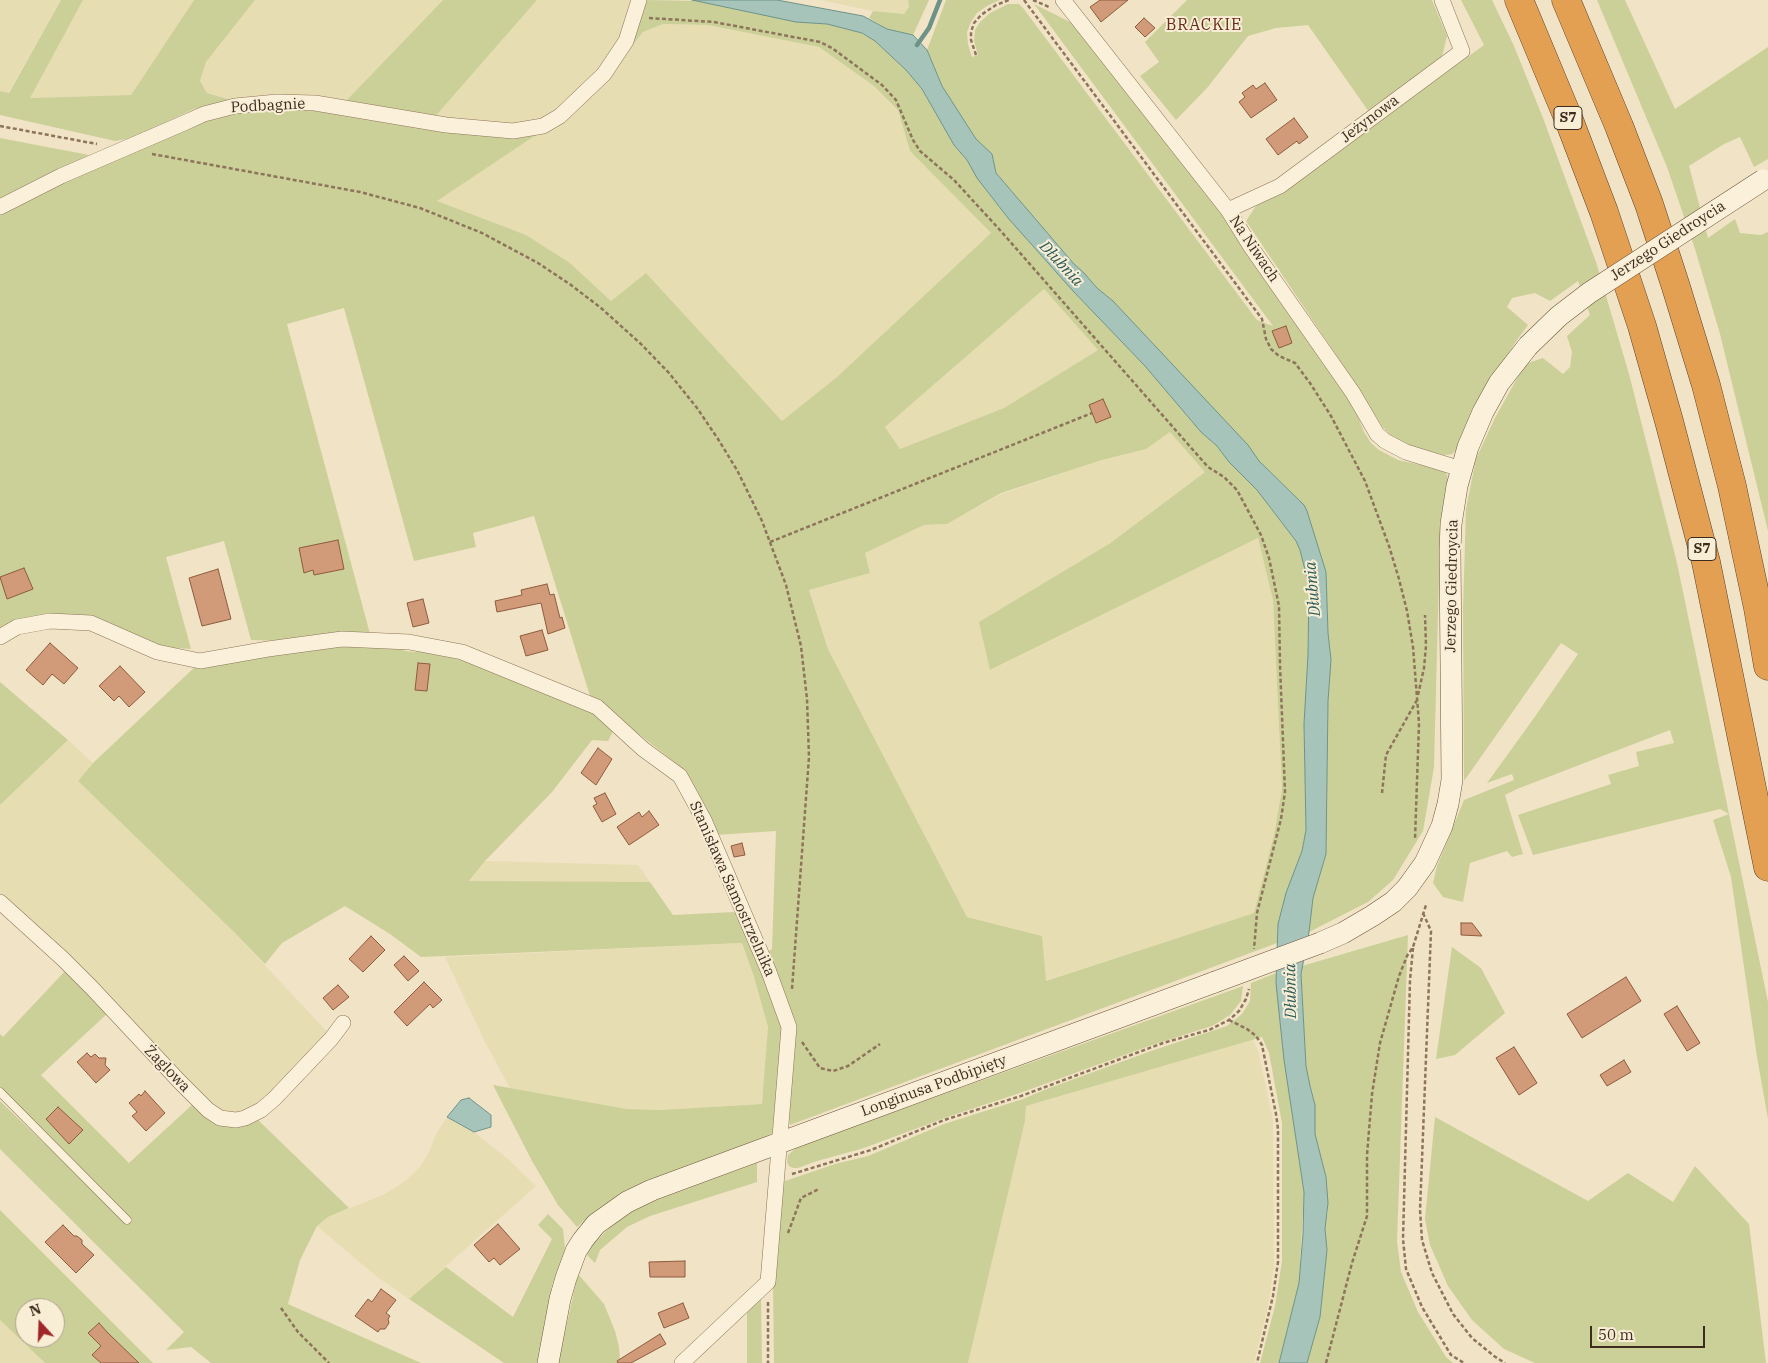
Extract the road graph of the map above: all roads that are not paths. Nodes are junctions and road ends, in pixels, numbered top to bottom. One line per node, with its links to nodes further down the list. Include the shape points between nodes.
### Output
1 (639, 0): 7 (street, Podbagnie, via 626,41 604,74 553,120 534,128 500,130 429,123 315,103 235,106 204,114 61,176)
2 (1063, 0): 8 (street, Na Niwach)
3 (1442, 0): 8 (street, Jeżynowa, via 1462,51 1280,186)
4 (1519, 0): 12 (highway, S7, via 1604,212 1664,402 1706,562)
5 (1566, 0): 11 (highway, via 1646,195 1676,286 1732,486)
6 (1765, 178): 9 (street, Jerzego Giedroycia, bridge, via 1588,293 1559,316 1528,346 1491,396)
7 (0, 207)
8 (1228, 210): 9 (street, Na Niwach, via 1353,393 1377,434 1400,449)
9 (1461, 469): 13 (street, Jerzego Giedroycia, via 1450,550 1451,792 1432,849)
10 (0, 638): 17 (street, Stanisława Samostrzelnika, via 18,626 50,621 91,623 157,652 200,661 342,639 408,642 462,652 597,707 643,749 680,776 704,820 769,972 789,1027)
11 (1768, 666)
12 (1768, 867)
13 (1407, 888): 17 (street, Longinusa Podbipięty, bridge, via 1372,916 1320,943)
14 (0, 902): 15 (street, Żaglowa, via 75,971 179,1081 220,1118 236,1120 261,1110)
15 (343, 1023)
16 (0, 1092): 18 (lane)
17 (780, 1143): 19 (street, Longinusa Podbipięty, via 640,1195 596,1224 571,1263 560,1299); 20 (street, Stanisława Samostrzelnika, via 768,1282)
18 (127, 1220)
19 (548, 1363)
20 (682, 1363)

